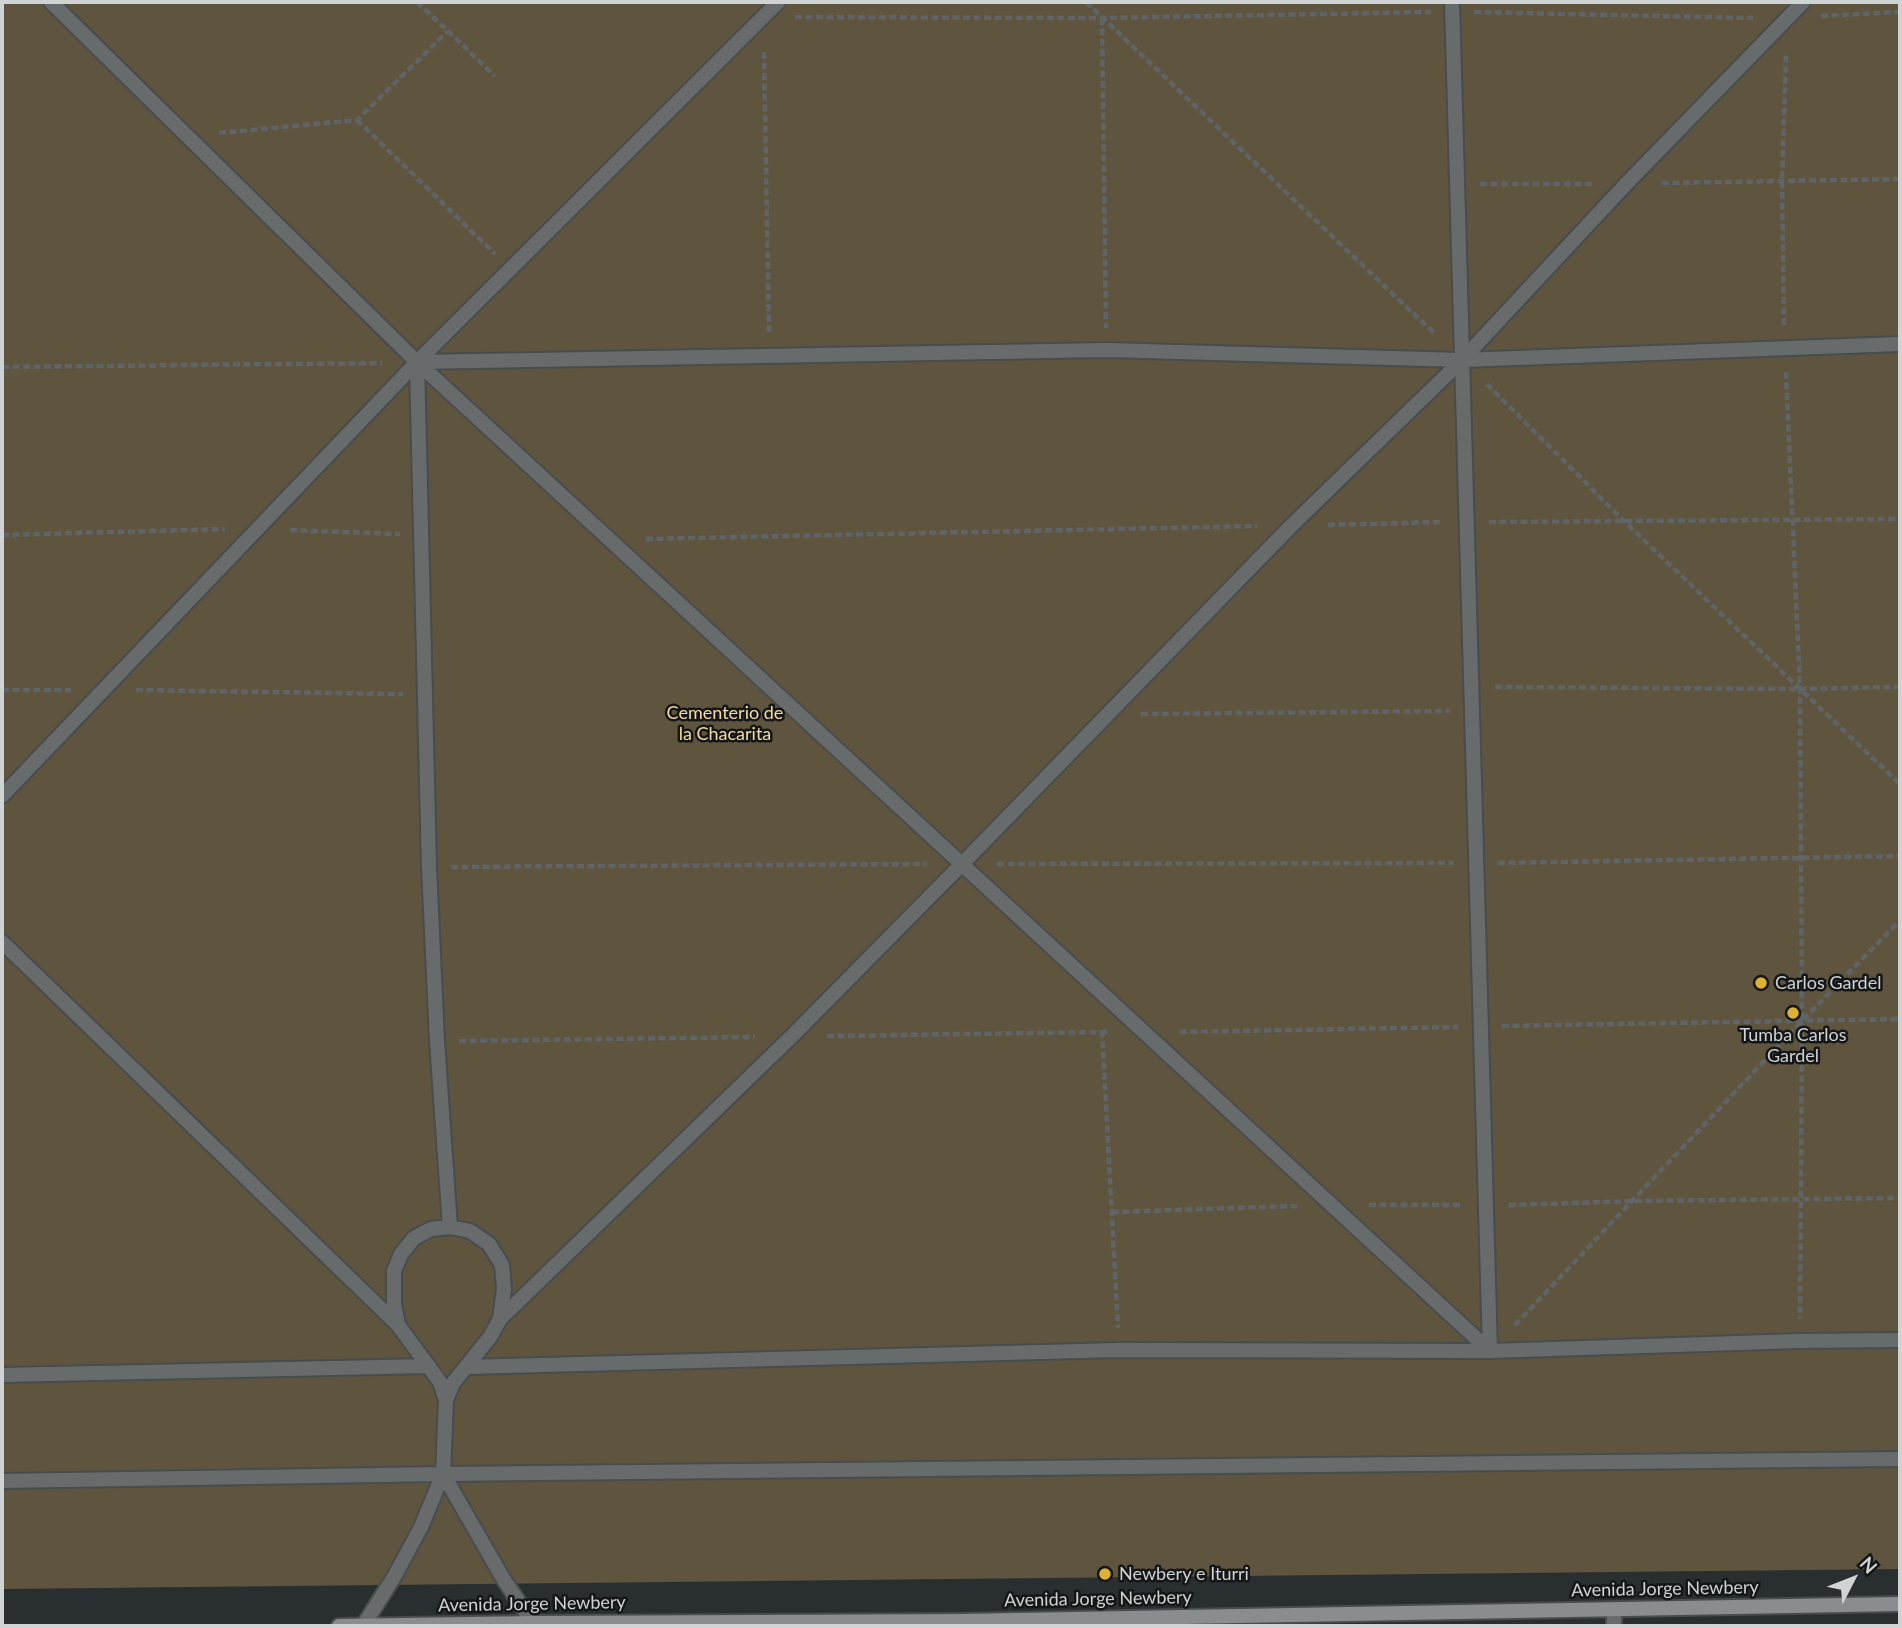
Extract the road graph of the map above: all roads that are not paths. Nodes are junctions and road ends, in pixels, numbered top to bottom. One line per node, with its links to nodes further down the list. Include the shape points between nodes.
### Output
1 (51, 2): 7 (street)
2 (778, 2): 7 (street)
3 (1804, 2): 6 (street)
4 (1453, 6): 6 (street)
5 (1900, 344): 6 (street)
6 (1462, 360): 7 (street, via 1107,350); 9 (street, via 1291,526); 15 (street)
7 (417, 362): 8 (street); 9 (street); 11 (street, via 429,867)
8 (2, 796)
9 (962, 864): 12 (street); 15 (street)
10 (2, 942): 13 (street)
11 (450, 1227): 12 (street, via 471,1231 489,1244 502,1265); 13 (street, via 431,1229 414,1238 401,1254 394,1271)
12 (500, 1319): 17 (street)
13 (398, 1325): 16 (street)
14 (1900, 1340): 15 (street)
15 (1490, 1350): 17 (street, via 1119,1349)
16 (429, 1366): 18 (street); 19 (street)
17 (466, 1367): 19 (street)
18 (2, 1375)
19 (446, 1399): 21 (street)
20 (1900, 1459): 21 (street)
21 (443, 1475): 22 (street); 25 (street); 28 (street, via 400,1567)
22 (2, 1481)
23 (1900, 1605): 24 (main road, Avenida Jorge Newbery)
24 (1614, 1610): 26 (main road, Avenida Jorge Newbery); 30 (street)
25 (533, 1623): 26 (main road, Avenida Jorge Newbery); 29 (main road, Avenida Jorge Newbery)
26 (963, 1623)
27 (339, 1626): 28 (main road, Avenida Jorge Newbery)
28 (363, 1626): 29 (main road, Avenida Jorge Newbery)
29 (397, 1626)
30 (1614, 1626)

